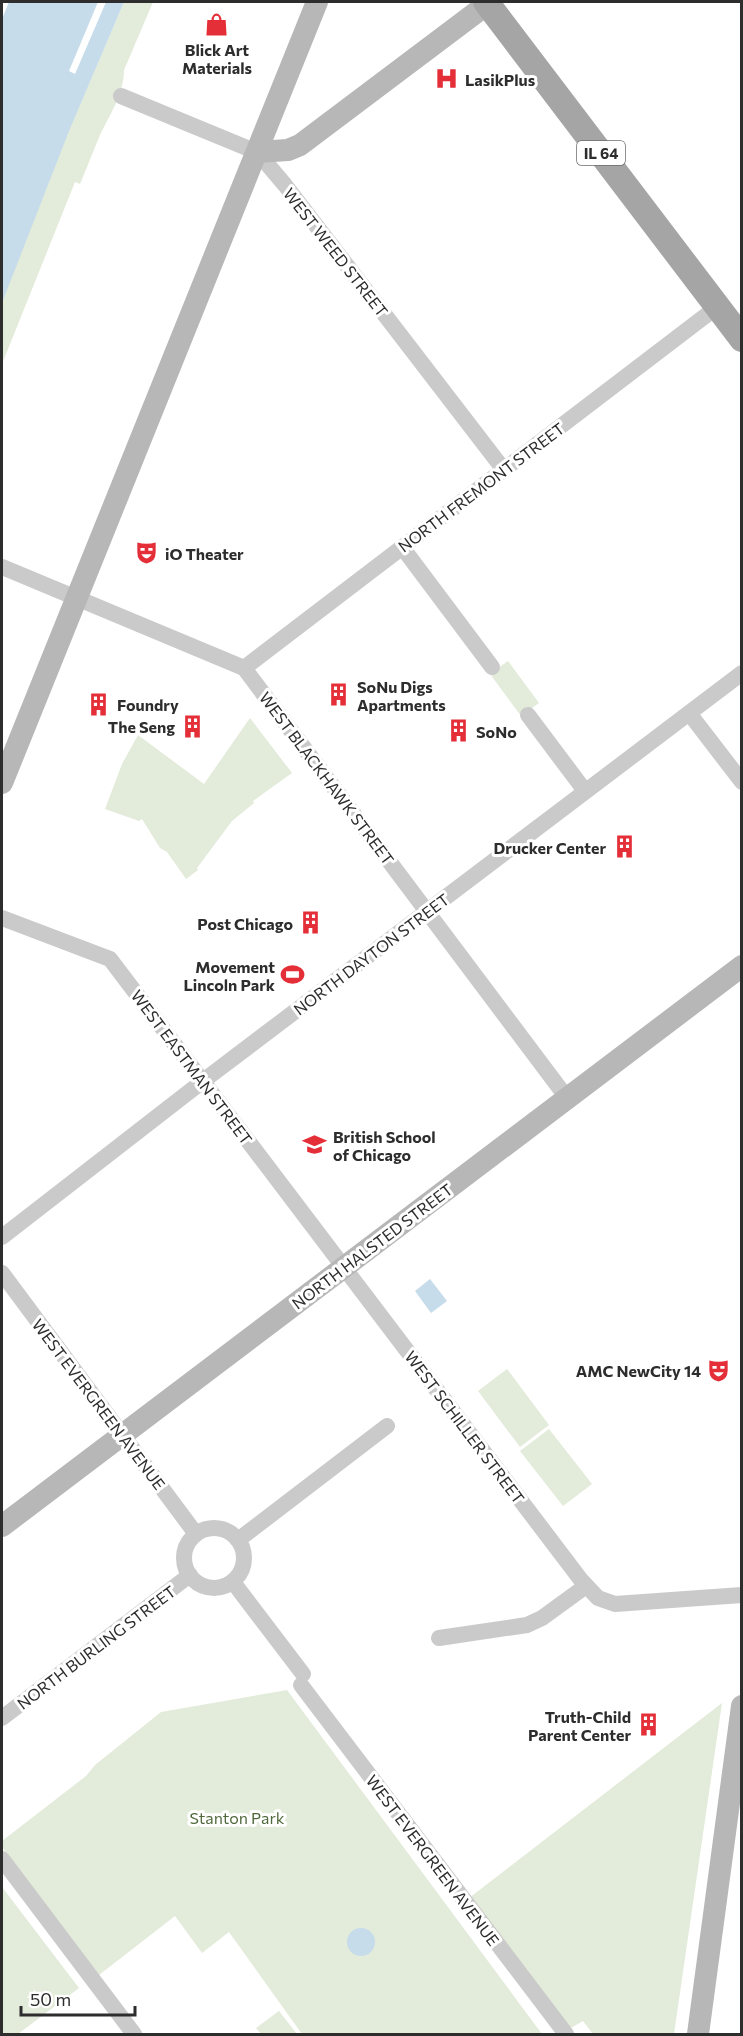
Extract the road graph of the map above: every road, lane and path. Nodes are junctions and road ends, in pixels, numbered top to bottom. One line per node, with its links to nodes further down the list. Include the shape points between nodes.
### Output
1 (317, 2): 4 (main road)
2 (488, 2): 4 (main road, via 300,145 288,150); 5 (main road, IL 64)
3 (121, 96): 4 (street, WEST WEED STREET)
4 (256, 152): 7 (street, WEST WEED STREET); 10 (main road)
5 (717, 307): 6 (main road, IL 64); 7 (street, NORTH FREMONT STREET)
6 (741, 339)
7 (504, 470): 8 (street, NORTH FREMONT STREET)
8 (402, 548): 11 (street); 12 (street, NORTH FREMONT STREET)
9 (2, 567): 10 (street)
10 (76, 598): 12 (street); 17 (main road)
11 (492, 667)
12 (244, 668): 19 (street, WEST BLACKHAWK STREET)
13 (741, 674): 14 (street, NORTH DAYTON STREET)
14 (689, 713): 16 (street); 18 (street, NORTH DAYTON STREET)
15 (528, 715): 18 (street)
16 (741, 782)
17 (2, 783)
18 (585, 791): 19 (street, NORTH DAYTON STREET)
19 (427, 911): 22 (street, NORTH DAYTON STREET); 23 (street, WEST BLACKHAWK STREET)
20 (2, 918): 22 (street, WEST EASTMAN STREET, via 110,959)
21 (741, 966): 23 (main road, NORTH HALSTED STREET)
22 (203, 1081): 24 (street, NORTH DAYTON STREET); 25 (street, WEST EASTMAN STREET)
23 (567, 1098): 25 (main road, NORTH HALSTED STREET)
24 (2, 1237)
25 (344, 1268): 28 (main road, NORTH HALSTED STREET); 34 (street, WEST SCHILLER STREET)
26 (2, 1273): 28 (street, WEST EVERGREEN AVENUE)
27 (387, 1426): 31 (street)
28 (122, 1435): 29 (main road, NORTH HALSTED STREET); 30 (street, WEST EVERGREEN AVENUE)
29 (2, 1526)
30 (196, 1534): 31 (street, via 223,1529); 32 (street, via 184,1558)
31 (238, 1540): 33 (street, via 245,1560)
32 (190, 1575): 33 (street, via 212,1588); 38 (street, NORTH BURLING STREET)
33 (233, 1582): 41 (street, WEST EVERGREEN AVENUE)
34 (586, 1586): 35 (street, WEST SCHILLER STREET, via 598,1598 615,1604); 36 (street, via 527,1625)
35 (741, 1595)
36 (439, 1638)
37 (741, 1706): 42 (main road)
38 (2, 1718)
39 (2, 1859): 40 (street)
40 (134, 2034)
41 (566, 2034)
42 (699, 2034)

